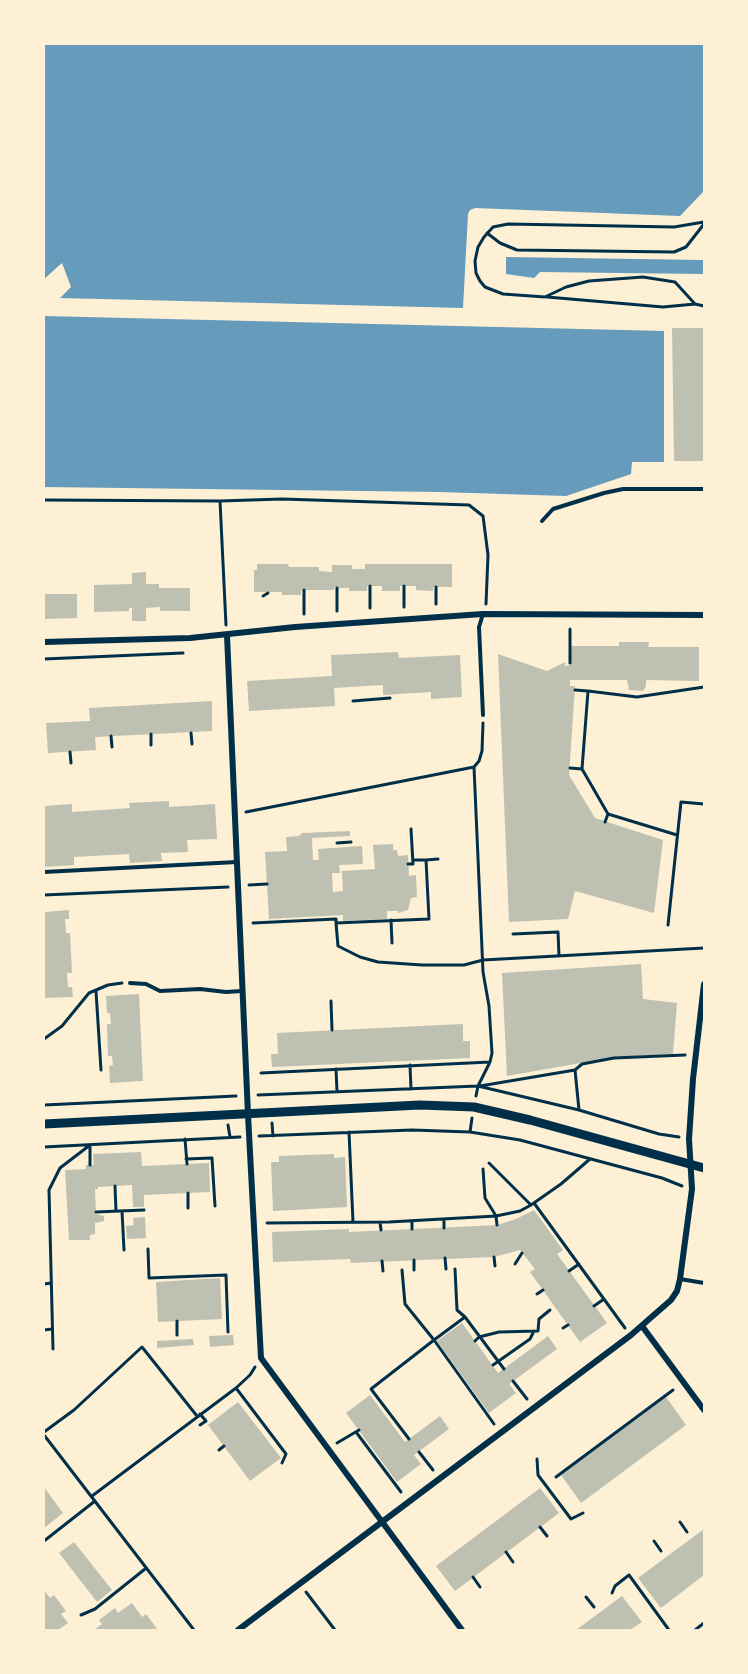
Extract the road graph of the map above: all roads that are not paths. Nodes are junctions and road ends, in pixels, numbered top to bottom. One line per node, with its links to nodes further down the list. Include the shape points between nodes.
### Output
1 (705, 489): 2 (lane, via 604,493 554,509)
2 (542, 521)
3 (483, 614): 4 (street); 5 (street); 7 (lane, via 479,627)
4 (705, 615)
5 (227, 635): 6 (street); 8 (street)
6 (44, 642)
7 (483, 715)
8 (237, 862): 9 (lane); 12 (street)
9 (44, 872)
10 (130, 983): 12 (lane, via 146,984 160,991)
11 (705, 984): 15 (street, via 688,1139)
12 (242, 991): 13 (street)
13 (248, 1114): 14 (street); 15 (street, via 474,1107); 21 (street, via 261,1358)
14 (44, 1124)
15 (690, 1164): 16 (street); 17 (street, via 692,1189)
16 (705, 1168)
17 (680, 1279): 18 (lane); 19 (street, via 671,1300)
18 (705, 1283)
19 (642, 1326): 20 (street); 21 (street)
20 (705, 1410)
21 (381, 1521): 22 (street); 23 (street)
22 (238, 1630)
23 (462, 1630)

